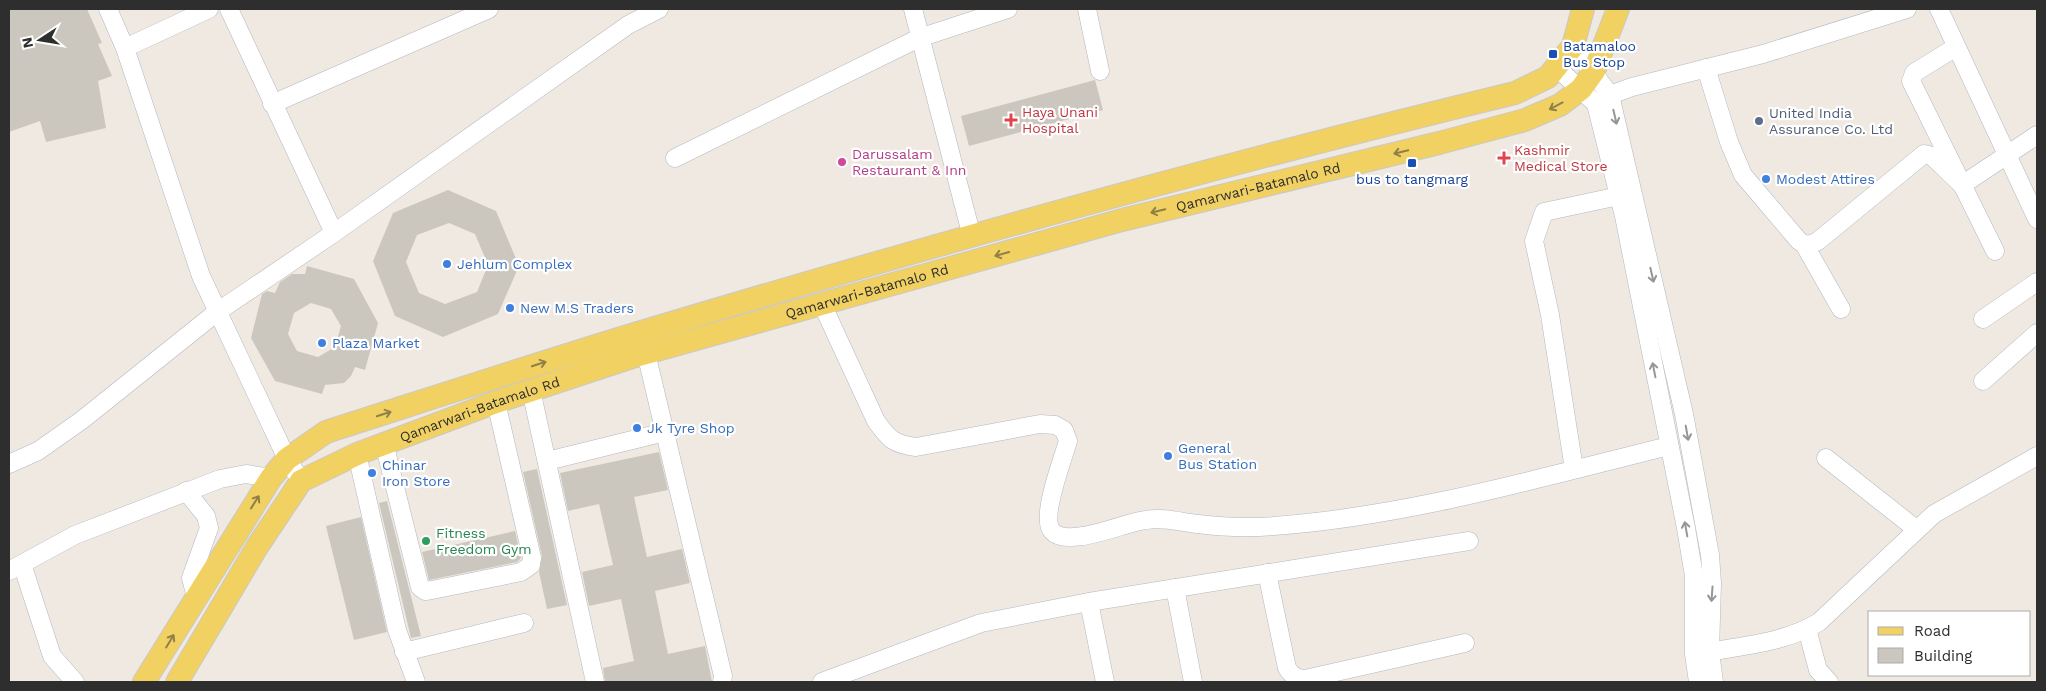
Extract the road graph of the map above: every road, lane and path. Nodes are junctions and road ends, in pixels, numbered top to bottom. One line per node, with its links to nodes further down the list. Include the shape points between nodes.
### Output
1 (108, 9): 16 (street)
2 (209, 9): 16 (street)
3 (229, 9): 21 (street)
4 (489, 9): 21 (street)
5 (659, 9): 28 (street, via 620,31)
6 (913, 9): 13 (street)
7 (1008, 9): 13 (street)
8 (1086, 9): 19 (street)
9 (1583, 9): 14 (main road, Qamarwari-Batamalo Rd)
10 (1618, 9): 20 (main road)
11 (1907, 9): 18 (street, via 1763,54)
12 (1939, 9): 15 (street)
13 (919, 38): 24 (street); 29 (street)
14 (1573, 46): 17 (main road, Qamarwari-Batamalo Rd); 20 (street)
15 (1956, 47): 23 (street); 25 (street, via 1914,73 1911,81)
16 (126, 48): 35 (street, via 201,276)
17 (1556, 67): 20 (street); 29 (main road, Qamarwari-Batamalo Rd, via 1548,77 1515,93)
18 (1706, 68): 20 (street); 30 (street, via 1743,175 1798,242)
19 (1100, 71)
20 (1595, 90): 26 (street); 33 (main road, Qamarwari-Batamalo Rd, one-way to 33, via 1525,120 1122,220); 66 (street, one-way to 66, via 1684,414 1710,555)
21 (272, 104): 28 (street)
22 (2037, 135): 23 (street)
23 (2008, 155): 25 (street); 27 (street)
24 (674, 158)
25 (1962, 185): 30 (street, via 1932,156 1924,154 1818,241); 31 (street)
26 (1619, 196): 44 (street, one-way to 26); 51 (street, via 1544,212 1534,241 1550,315)
27 (2037, 219)
28 (334, 233): 35 (street)
29 (972, 237): 48 (main road, Qamarwari-Batamalo Rd, one-way to 29, via 326,432 627,337)
30 (1804, 244): 34 (street)
31 (1995, 251)
32 (2037, 282): 36 (street)
33 (822, 304): 38 (main road, Qamarwari-Batamalo Rd); 51 (street, via 876,421 898,445 916,447 1040,424 1064,430 1068,441 1048,511 1052,532 1063,538 1168,518 1199,524 1272,526 1385,513)
34 (1841, 309)
35 (217, 312): 48 (street); 50 (street, via 82,420 38,451)
36 (1983, 319)
37 (2037, 333): 39 (street)
38 (646, 353): 40 (main road, Qamarwari-Batamalo Rd); 42 (street)
39 (1983, 380)
40 (531, 390): 41 (main road, Qamarwari-Batamalo Rd); 49 (street)
41 (496, 402): 43 (main road, Qamarwari-Batamalo Rd); 43 (street, via 532,558 531,566 521,572 432,590 420,587)
42 (665, 432): 49 (street); 73 (street)
43 (384, 443): 45 (main road, Qamarwari-Batamalo Rd)
44 (1669, 446): 51 (street); 76 (street, one-way to 44, via 1693,644 1694,576)
45 (357, 454): 53 (main road, Qamarwari-Batamalo Rd); 65 (street)
46 (2037, 456): 55 (street, via 1951,503)
47 (1826, 458): 55 (street)
48 (287, 459): 52 (main road, Qamarwari-Batamalo Rd); 53 (street)
49 (547, 461): 72 (street)
50 (9, 464)
51 (1574, 469)
52 (271, 478): 54 (street, via 234,475); 60 (main road, Qamarwari-Batamalo Rd, one-way to 52)
53 (300, 480): 70 (main road)
54 (186, 491): 57 (street, via 75,535); 60 (street, via 206,516 209,528 191,578)
55 (1916, 528): 63 (street, via 1819,622)
56 (1469, 542): 58 (street)
57 (15, 568): 68 (street, via 52,656)
58 (1268, 573): 59 (street); 64 (street, via 1287,668 1297,678 1305,679)
59 (1175, 588): 61 (street); 75 (street)
60 (196, 597): 69 (main road, Qamarwari-Batamalo Rd, one-way to 60)
61 (1088, 602): 67 (street, via 981,623); 74 (street)
62 (524, 623): 65 (street)
63 (1807, 629): 66 (street, via 1780,638); 78 (street, via 1818,670)
64 (1465, 643)
65 (404, 652): 71 (street)
66 (1710, 652): 77 (street)
67 (832, 680)
68 (75, 682)
69 (144, 682)
70 (176, 682)
71 (416, 682)
72 (595, 682)
73 (722, 682)
74 (1105, 682)
75 (1193, 682)
76 (1698, 682)
77 (1714, 682)
78 (1829, 682)

